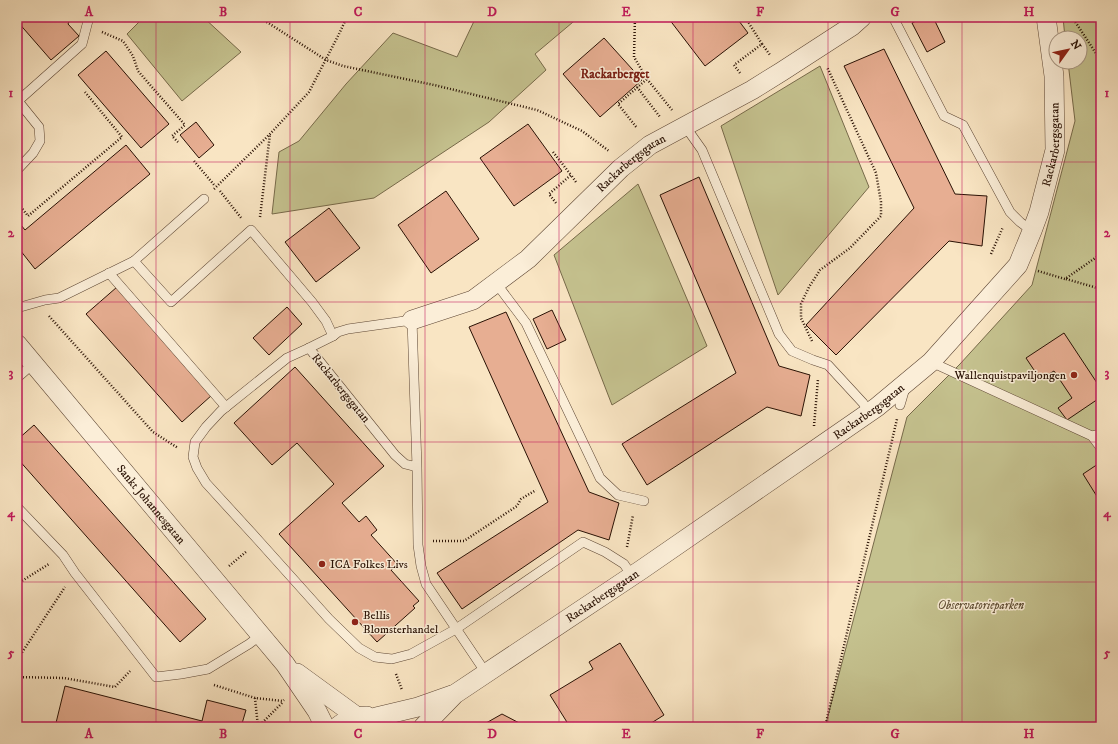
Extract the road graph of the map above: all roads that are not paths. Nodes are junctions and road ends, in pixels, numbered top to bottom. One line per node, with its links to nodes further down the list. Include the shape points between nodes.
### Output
1 (862, 17): 5 (street, Rackarbergsgatan, via 818,49 752,90)
2 (893, 17): 8 (lane, via 944,116 963,125 1010,212)
3 (1046, 17): 8 (street, Rackarbergsgatan, via 1054,76 1055,150)
4 (88, 21): 6 (lane, via 82,44 18,101 39,127 40,142)
5 (679, 130): 11 (street, Rackarbergsgatan, via 650,144 621,168 528,259); 22 (lane, via 702,150 779,334 792,351 828,365)
6 (17, 170)
7 (204, 199): 9 (lane)
8 (1032, 231): 17 (street, Rackarbergsgatan, via 1018,265)
9 (134, 261): 10 (lane); 14 (lane, via 171,302 251,230 312,302)
10 (109, 273): 12 (lane, via 59,298); 21 (lane)
11 (496, 283): 13 (street, Rackarbergsgatan, via 472,300); 27 (lane, via 526,323 600,478 618,495)
12 (17, 308)
13 (412, 320): 14 (lane, Rackarbergsgatan, via 348,329); 26 (lane)
14 (333, 336): 16 (lane, Rackarbergsgatan)
15 (17, 344): 18 (street, Sankt Johannesgatan)
16 (309, 348): 21 (lane, via 287,358); 26 (lane, Rackarbergsgatan, via 395,455 405,464)
17 (931, 362): 20 (lane, via 904,389); 22 (street, Rackarbergsgatan); 24 (lane)
18 (34, 363): 19 (lane); 31 (street, Sankt Johannesgatan)
19 (17, 378)
20 (900, 405)
21 (226, 407): 30 (lane, via 195,442 193,457 197,468 206,483 329,619 359,648 375,657 392,659 411,654)
22 (869, 412): 29 (street, Rackarbergsgatan, via 818,448)
23 (1101, 434): 24 (lane)
24 (1092, 436): 25 (lane)
25 (1101, 448)
26 (417, 467): 30 (lane, via 421,566 426,584)
27 (640, 500)
28 (17, 507): 31 (lane, via 63,555 156,677 208,669)
29 (628, 570): 30 (lane, via 605,552 583,542); 33 (street, Rackarbergsgatan)
30 (456, 629): 33 (lane)
31 (261, 635): 32 (street, Sankt Johannesgatan)
32 (285, 664): 35 (street, Sankt Johannesgatan); 37 (street, Sankt Johannesgatan)
33 (486, 673): 34 (street, Rackarbergsgatan)
34 (455, 694): 36 (street, Rackarbergsgatan); 39 (street, Rackarbergsgatan)
35 (356, 716): 36 (street, Rackarbergsgatan, via 369,716); 38 (street)
36 (384, 722)
37 (325, 727)
38 (337, 727)
39 (423, 727)

